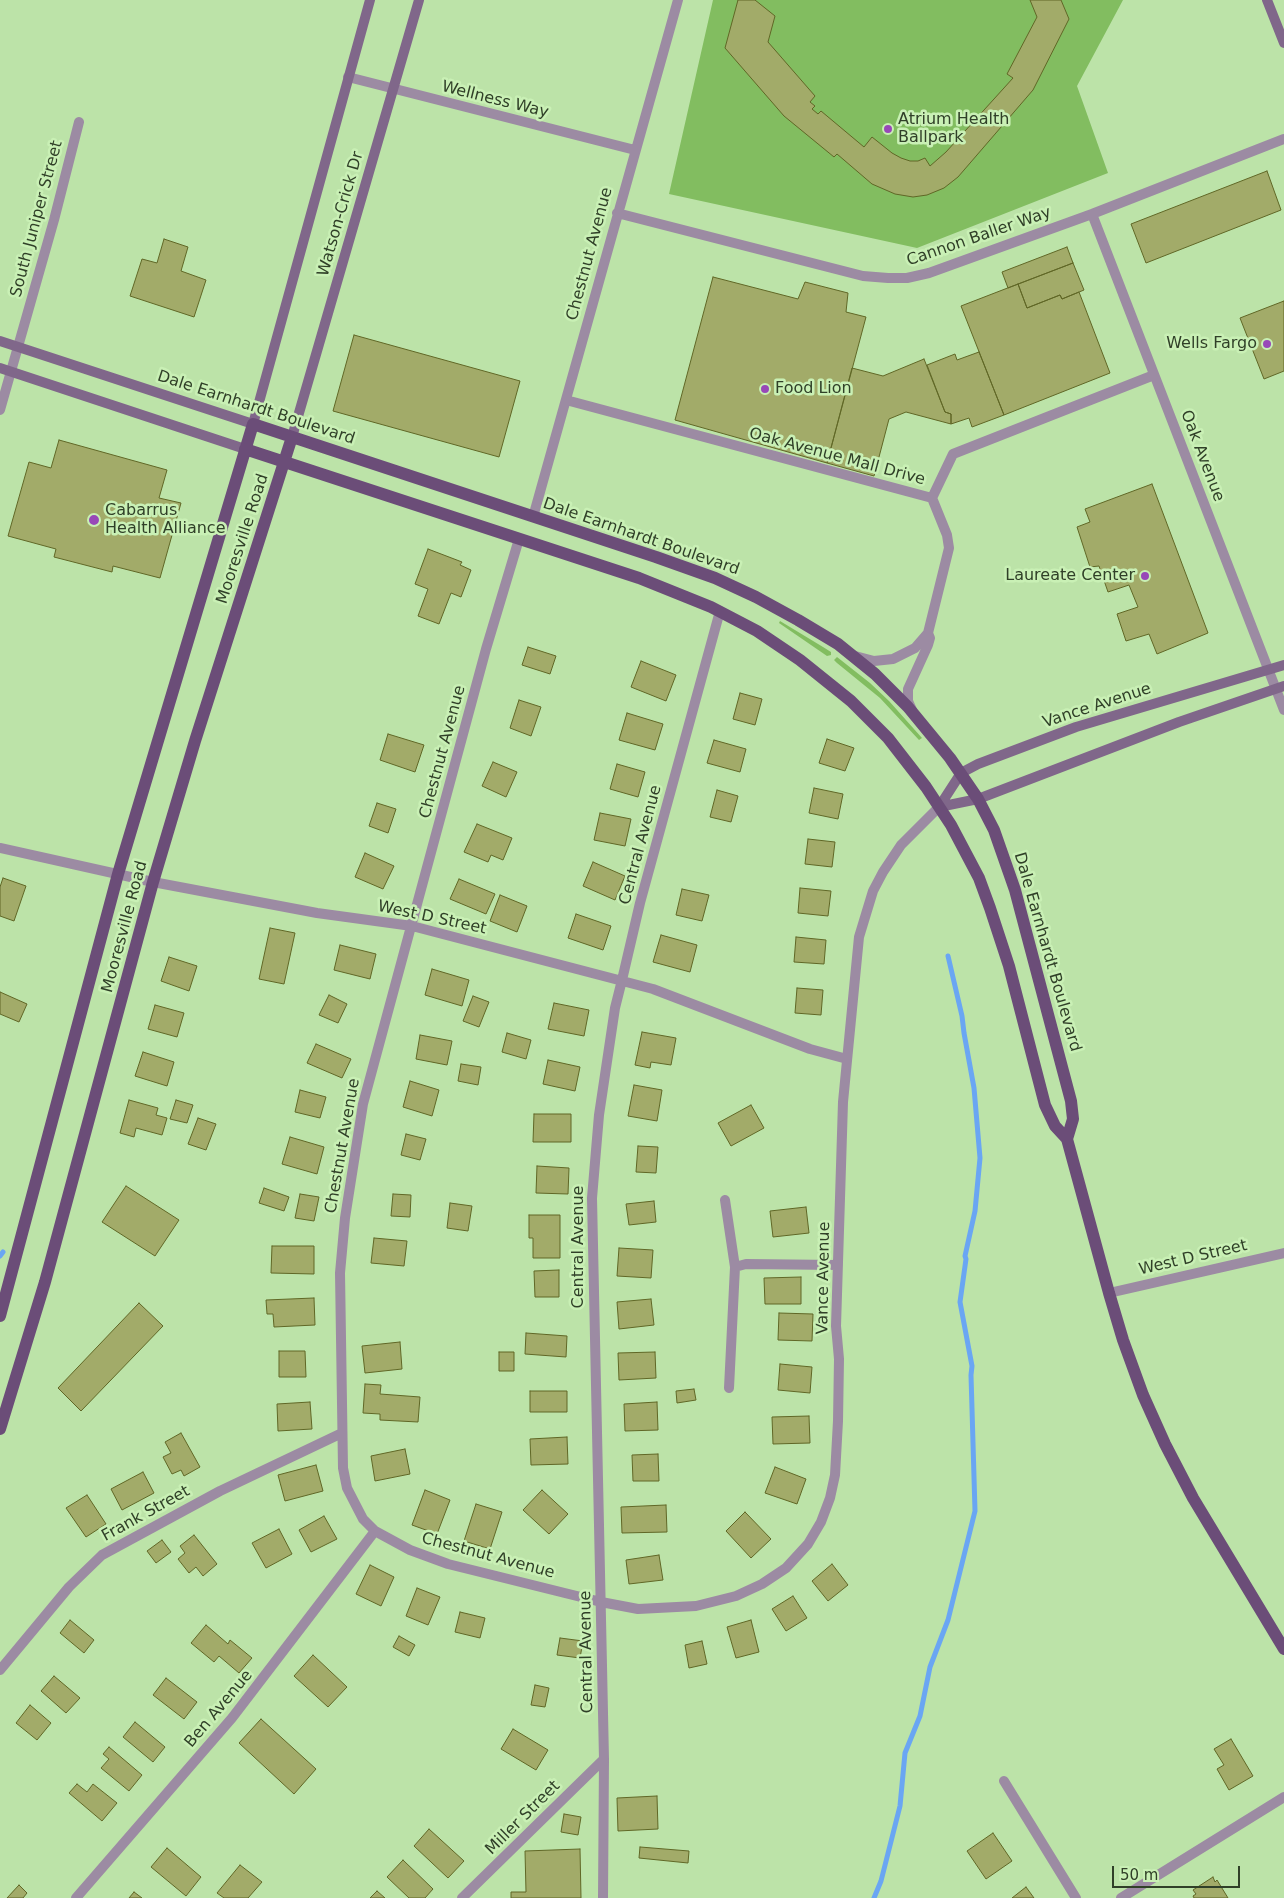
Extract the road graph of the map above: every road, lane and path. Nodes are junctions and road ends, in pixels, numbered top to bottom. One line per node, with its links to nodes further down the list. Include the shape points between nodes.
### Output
1 (370, 0): 6 (main road, Watson-Crick Dr)
2 (419, 0): 7 (main road, Watson-Crick Dr)
3 (678, 0): 10 (street, Chestnut Avenue)
4 (1267, 0): 5 (main road)
5 (1284, 43)
6 (348, 78): 7 (street, Wellness Way); 20 (main road, Watson-Crick Dr)
7 (393, 90): 10 (street, Wellness Way); 21 (main road, Watson-Crick Dr)
8 (79, 122): 14 (street, South Juniper Street)
9 (1284, 140): 12 (street, Cannon Baller Way)
10 (635, 150): 11 (street, Chestnut Avenue)
11 (617, 213): 12 (street, Cannon Baller Way, via 863,276 888,278 929,273); 18 (street, Chestnut Avenue)
12 (1092, 214): 17 (street, Oak Avenue)
13 (0, 341): 14 (main road, Dale Earnhardt Boulevard)
14 (17, 347): 16 (street, South Juniper Street); 20 (main road, Dale Earnhardt Boulevard)
15 (0, 368): 16 (main road, Dale Earnhardt Boulevard)
16 (10, 372): 19 (street, South Juniper Street); 22 (main road, Dale Earnhardt Boulevard)
17 (1154, 375): 24 (street, Oak Avenue Mall Drive, via 953,454); 31 (street, Oak Avenue)
18 (566, 400): 24 (street, Oak Avenue Mall Drive); 25 (street, Chestnut Avenue)
19 (0, 410)
20 (253, 424): 21 (main road, Dale Earnhardt Boulevard); 22 (main road, Mooresville Road)
21 (292, 437): 23 (main road, Mooresville Road); 25 (main road, Dale Earnhardt Boulevard)
22 (246, 449): 23 (main road, Dale Earnhardt Boulevard); 39 (main road, Mooresville Road)
23 (285, 462): 26 (main road, Dale Earnhardt Boulevard); 40 (main road, Mooresville Road)
24 (932, 498): 28 (street, via 950,548)
25 (533, 517): 29 (main road, Dale Earnhardt Boulevard, via 663,559 727,584 798,620)
26 (519, 539): 27 (main road, Dale Earnhardt Boulevard, via 650,582); 41 (street, Chestnut Avenue)
27 (720, 611): 37 (main road, Dale Earnhardt Boulevard, via 790,652 841,692 888,738); 42 (street, Central Avenue)
28 (928, 633): 29 (street, via 909,652 890,660 870,660); 34 (street, via 928,645 908,689 908,701)
29 (850, 654): 34 (main road, Dale Earnhardt Boulevard, via 875,674)
30 (1284, 665): 31 (main road, Vance Avenue)
31 (1268, 670): 32 (street, Oak Avenue); 35 (main road, Vance Avenue, via 1076,727)
32 (1280, 688): 33 (street, Oak Avenue); 36 (main road)
33 (1284, 710)
34 (914, 714): 35 (main road, Dale Earnhardt Boulevard)
35 (961, 773): 36 (main road, Dale Earnhardt Boulevard); 37 (main road, Vance Avenue)
36 (978, 799): 37 (main road); 44 (main road, Dale Earnhardt Boulevard, via 994,830 1013,882 1071,1101 1073,1119)
37 (939, 807): 43 (street, Vance Avenue, via 901,845 873,891 859,937); 44 (main road, Dale Earnhardt Boulevard, via 988,900 1009,966 1045,1105 1055,1126)
38 (0, 848): 39 (street, West D Street)
39 (118, 874): 40 (street, West D Street); 50 (main road, Mooresville Road)
40 (153, 882): 41 (street, West D Street, via 317,913); 52 (main road, Mooresville Road, via 45,1282)
41 (412, 926): 42 (street, West D Street); 53 (street, Chestnut Avenue, via 363,1104 345,1218 340,1274)
42 (622, 980): 43 (street, West D Street, via 810,1049); 55 (street, Central Avenue, via 599,1115 592,1198)
43 (847, 1059): 47 (street, Vance Avenue)
44 (1067, 1139): 49 (main road, Dale Earnhardt Boulevard)
45 (725, 1200): 48 (street)
46 (1284, 1253): 49 (street, West D Street)
47 (838, 1264): 48 (street, via 746,1264); 55 (street, Vance Avenue, via 835,1475 821,1522 808,1544 786,1568 736,1596 696,1606 638,1609)
48 (735, 1267): 51 (street)
49 (1109, 1293): 56 (main road, Dale Earnhardt Boulevard, via 1142,1395 1165,1444 1193,1498)
50 (0, 1316)
51 (729, 1388)
52 (0, 1428)
53 (342, 1433): 54 (street, Chestnut Avenue, via 347,1488 363,1520); 57 (street, Frank Street, via 220,1491 102,1555 69,1588)
54 (375, 1531): 55 (street, Chestnut Avenue, via 410,1550 448,1564); 61 (street, Ben Avenue, via 232,1718)
55 (600, 1602): 58 (street, Central Avenue)
56 (1284, 1648)
57 (0, 1670)
58 (604, 1759): 62 (street, Miller Street); 63 (street, Central Avenue)
59 (1004, 1781): 64 (street)
60 (1284, 1797): 65 (street)
61 (76, 1898)
62 (462, 1898)
63 (603, 1898)
64 (1076, 1898)
65 (1121, 1898)

